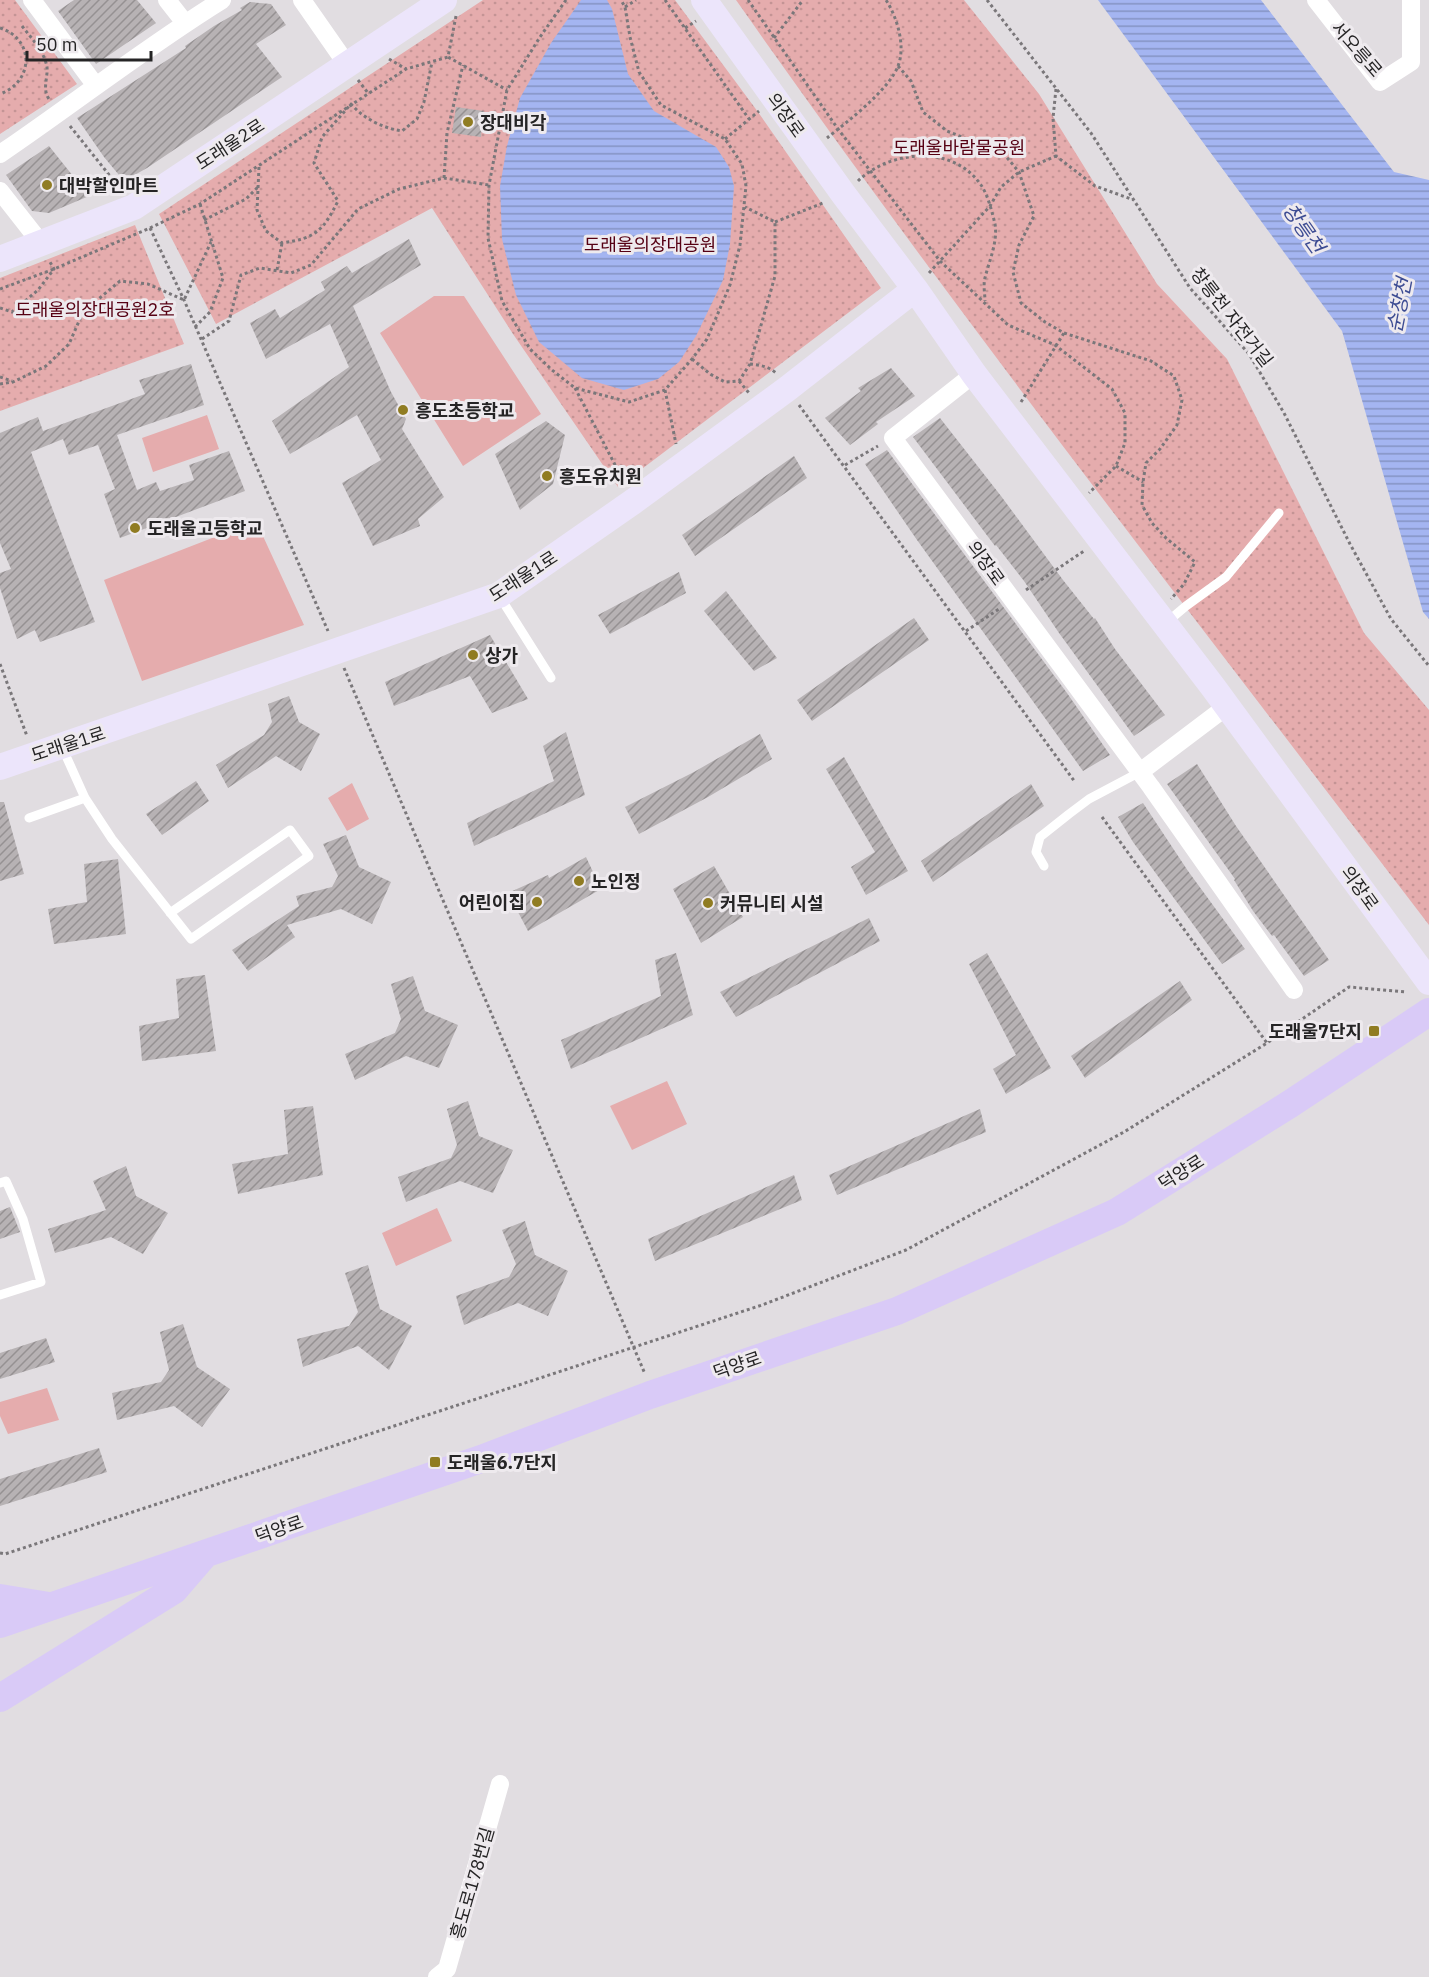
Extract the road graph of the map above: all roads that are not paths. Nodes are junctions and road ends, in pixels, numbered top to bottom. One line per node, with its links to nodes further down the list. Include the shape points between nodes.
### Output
1 (32, 0): 11 (street)
2 (167, 0): 9 (street)
3 (222, 0): 9 (street)
4 (302, 0): 10 (street)
5 (1316, 0): 6 (street, 서오릉로, via 1380,82 1411,62)
6 (1411, 0)
7 (450, 6): 10 (street, 도래울2로)
8 (701, 10): 16 (street, 의장로, via 844,195)
9 (185, 23): 11 (street)
10 (352, 73): 14 (street, 도래울2로, via 134,207)
11 (96, 86): 12 (street)
12 (0, 154)
13 (0, 191): 14 (street)
14 (40, 242): 15 (street, 도래울2로)
15 (0, 259)
16 (921, 283): 17 (street, 의장로); 19 (street, 도래울1로, via 787,389)
17 (974, 374): 20 (street, 의장로); 25 (street, 의장로, via 893,438)
18 (1279, 513): 20 (lane, via 1226,578 1186,606)
19 (499, 595): 21 (lane); 23 (street, 도래울1로)
20 (1167, 612): 22 (street, 의장로)
21 (551, 678)
22 (1226, 707): 25 (street); 30 (street, 의장로)
23 (62, 747): 24 (street, 도래울1로); 26 (lane)
24 (0, 767)
25 (1140, 772): 28 (lane, via 1089,799 1040,837 1036,852); 31 (street, 의장로)
26 (85, 798): 27 (lane); 29 (lane)
27 (29, 818)
28 (1044, 866)
29 (170, 913): 29 (lane, via 191,939 309,856 290,830)
30 (1418, 987)
31 (1294, 990)
32 (1429, 1012): 35 (main road, 덕양로, via 1117,1212 907,1307)
33 (0, 1183): 34 (lane, via 6,1181 23,1219 41,1282)
34 (0, 1295)
35 (205, 1554): 37 (main road, 덕양로); 39 (main road, via 174,1590)
36 (0, 1598): 37 (main road)
37 (51, 1607): 38 (main road, 덕양로)
38 (0, 1624)
39 (0, 1698)
40 (500, 1784): 41 (street, 흥도로178번길, via 447,1969)
41 (437, 1977)

